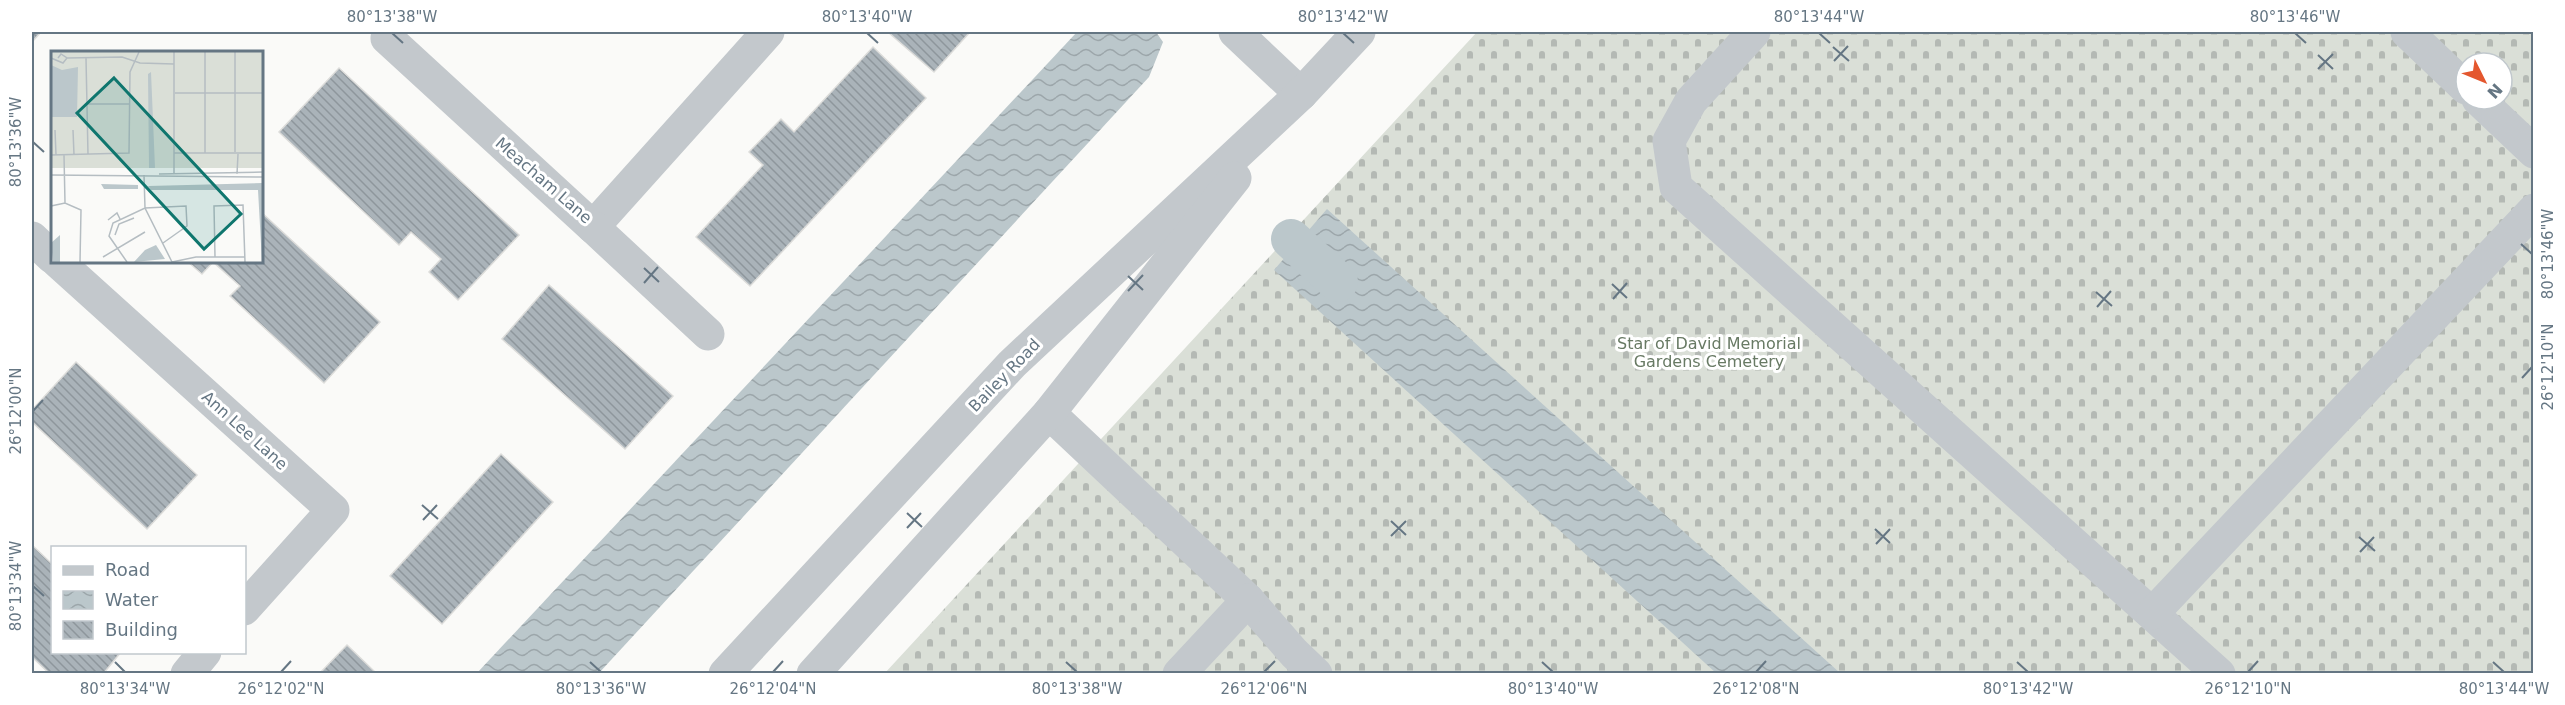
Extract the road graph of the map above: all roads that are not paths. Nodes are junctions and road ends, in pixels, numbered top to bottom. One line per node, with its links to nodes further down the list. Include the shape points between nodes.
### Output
1 (388, 32): 12 (street, Meacham Lane, via 387,38)
2 (768, 32): 12 (street, Meacham Lane)
3 (1235, 32): 8 (street)
4 (1359, 32): 8 (street, Bailey Road)
5 (1754, 32): 20 (street, via 1691,101 1670,141 1677,187)
6 (2406, 32): 7 (street)
7 (2454, 77)
8 (1301, 94): 17 (street, Bailey Road); 23 (street, Bailey Road, via 1012,364)
9 (2491, 111): 10 (street)
10 (2534, 152)
11 (2534, 210): 20 (street)
12 (593, 227): 16 (street)
13 (32, 238): 14 (street)
14 (51, 256)
15 (58, 262): 19 (street, Ann Lee Lane, via 333,510)
16 (708, 334)
17 (1049, 413): 18 (street); 24 (street, Bailey Road)
18 (1248, 600): 25 (street); 26 (street)
19 (246, 607)
20 (2153, 613): 27 (street)
21 (203, 654): 22 (street)
22 (187, 674)
23 (725, 674)
24 (813, 674)
25 (1179, 674)
26 (1316, 674)
27 (2219, 674)

